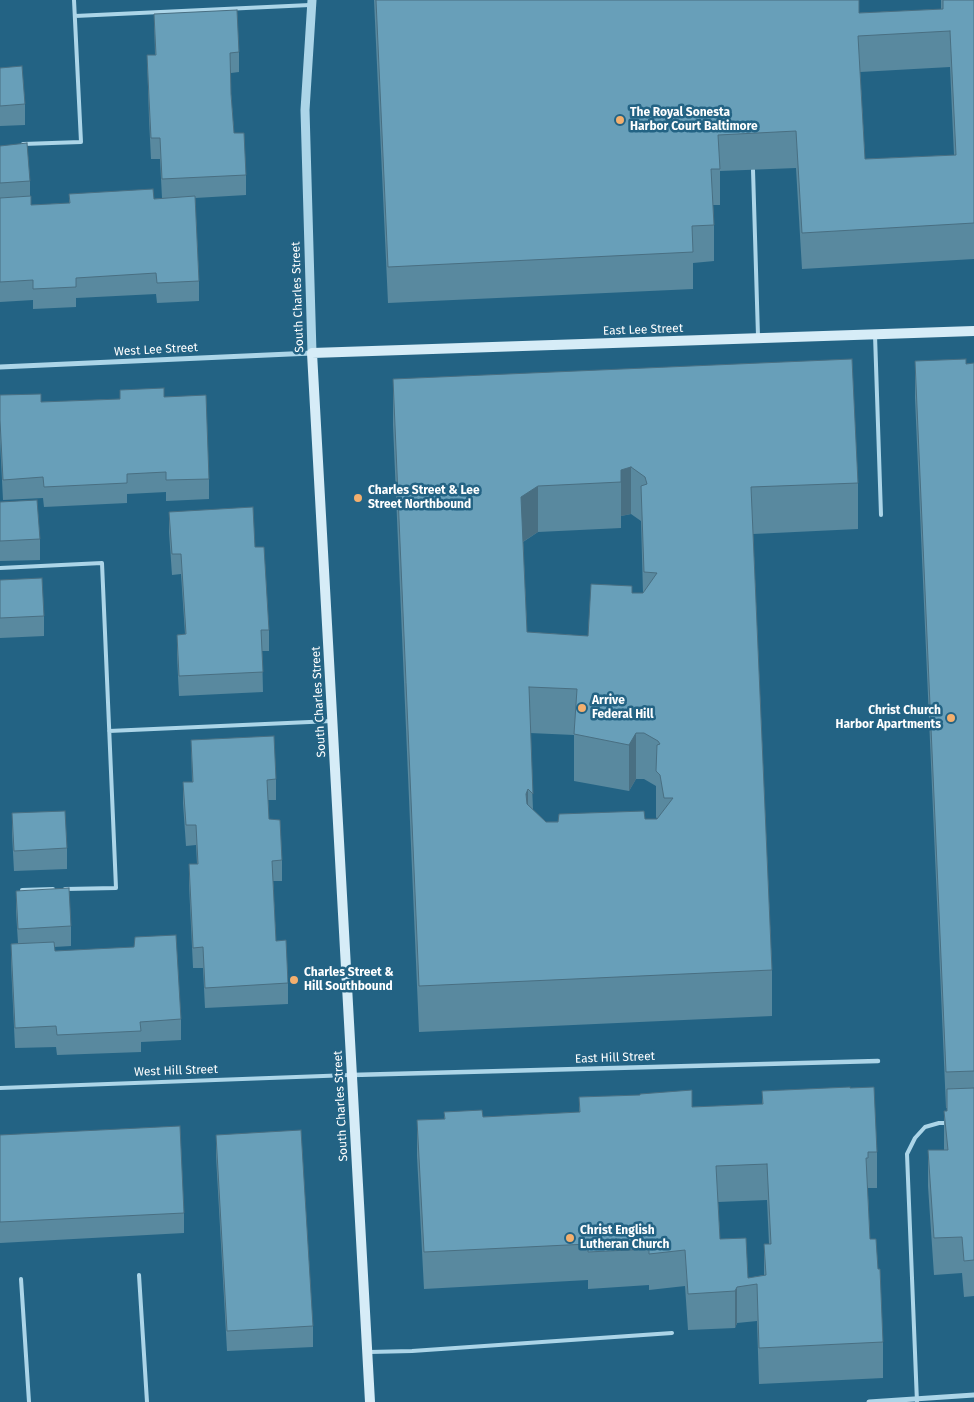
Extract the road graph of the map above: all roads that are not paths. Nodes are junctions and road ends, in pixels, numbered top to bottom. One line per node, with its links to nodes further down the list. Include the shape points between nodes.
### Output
1 (74, 0): 3 (lane)
2 (311, 2): 3 (lane); 9 (street, South Charles Street, via 305,110)
3 (75, 16): 4 (lane, via 81,142)
4 (18, 145)
5 (753, 170): 8 (lane)
6 (974, 331): 7 (main road, East Lee Street)
7 (875, 334): 8 (main road, East Lee Street); 11 (lane)
8 (758, 338): 9 (main road, East Lee Street)
9 (312, 353): 10 (street, West Lee Street); 13 (main road, South Charles Street)
10 (0, 368)
11 (881, 515)
12 (0, 568): 14 (lane, via 102,563)
13 (333, 721): 14 (lane); 17 (main road, South Charles Street)
14 (109, 731): 15 (lane, via 116,888)
15 (22, 890)
16 (878, 1061): 17 (street, East Hill Street)
17 (352, 1075): 18 (lane, West Hill Street); 23 (main road, South Charles Street)
18 (0, 1088)
19 (957, 1123): 25 (lane, via 925,1127 907,1154)
20 (139, 1275): 27 (lane)
21 (21, 1278): 26 (lane)
22 (672, 1333): 23 (lane)
23 (367, 1352): 28 (main road, South Charles Street)
24 (974, 1395): 25 (street)
25 (917, 1400): 29 (street)
26 (29, 1402)
27 (147, 1402)
28 (370, 1402)
29 (869, 1402)

